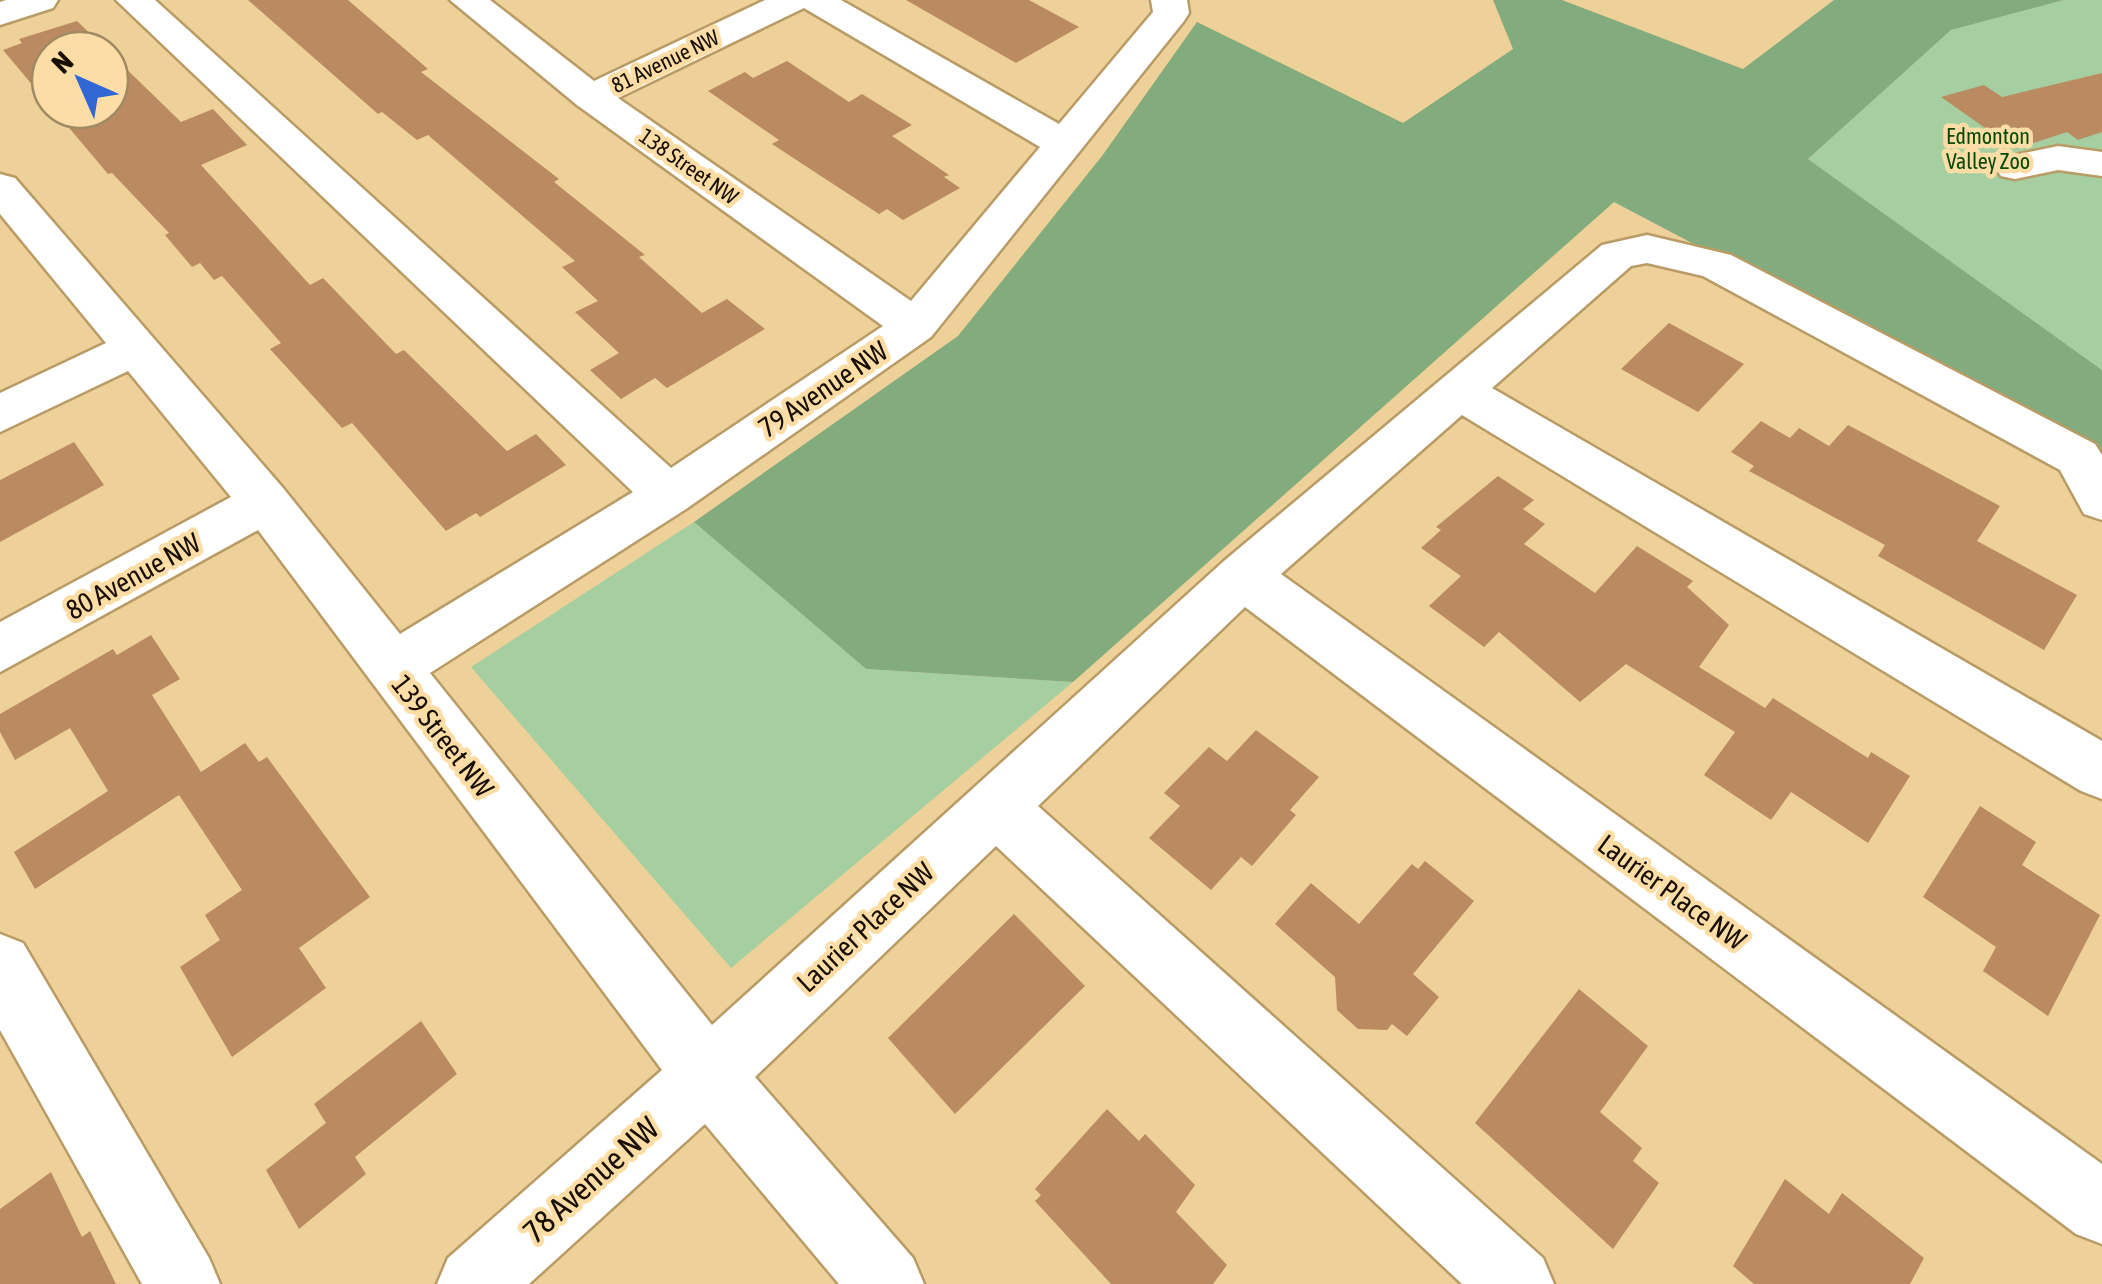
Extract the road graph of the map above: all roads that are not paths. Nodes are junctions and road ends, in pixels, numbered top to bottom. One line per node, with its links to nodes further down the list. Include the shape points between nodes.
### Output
1 (40, 0): 7 (street)
2 (134, 0): 17 (street)
3 (468, 0): 8 (street, 138 Street NW)
4 (792, 0): 8 (street, 81 Avenue NW)
5 (815, 0): 9 (street)
6 (1170, 7): 9 (street, 79 Avenue NW)
7 (0, 14)
8 (591, 96): 13 (street, 138 Street NW)
9 (1062, 143): 13 (street, 79 Avenue NW)
10 (2102, 164): 11 (street, via 2058,158)
11 (2015, 167)
12 (0, 187): 14 (street, 139 Street NW)
13 (914, 326): 17 (street, 79 Avenue NW)
14 (133, 349): 16 (street); 19 (street, 139 Street NW)
15 (1460, 390): 18 (street, Laurier Place NW, via 1617,255 1672,252 1716,265 2078,457); 20 (street, Laurier Place NW); 23 (street)
16 (0, 414)
17 (668, 495): 22 (street, 79 Avenue NW)
18 (2102, 500)
19 (265, 502): 21 (street, 80 Avenue NW); 22 (street, 139 Street NW)
20 (1242, 576): 24 (street, Laurier Place NW); 27 (street, Laurier Place NW)
21 (0, 649)
22 (390, 669): 26 (street, 139 Street NW)
23 (2102, 772)
24 (995, 806): 26 (street, Laurier Place NW); 31 (street)
25 (11, 1011): 28 (street)
26 (708, 1075): 29 (street, 78 Avenue NW); 30 (street, 139 Street NW)
27 (2102, 1208)
28 (184, 1284)
29 (474, 1284)
30 (887, 1284)
31 (1517, 1284)

